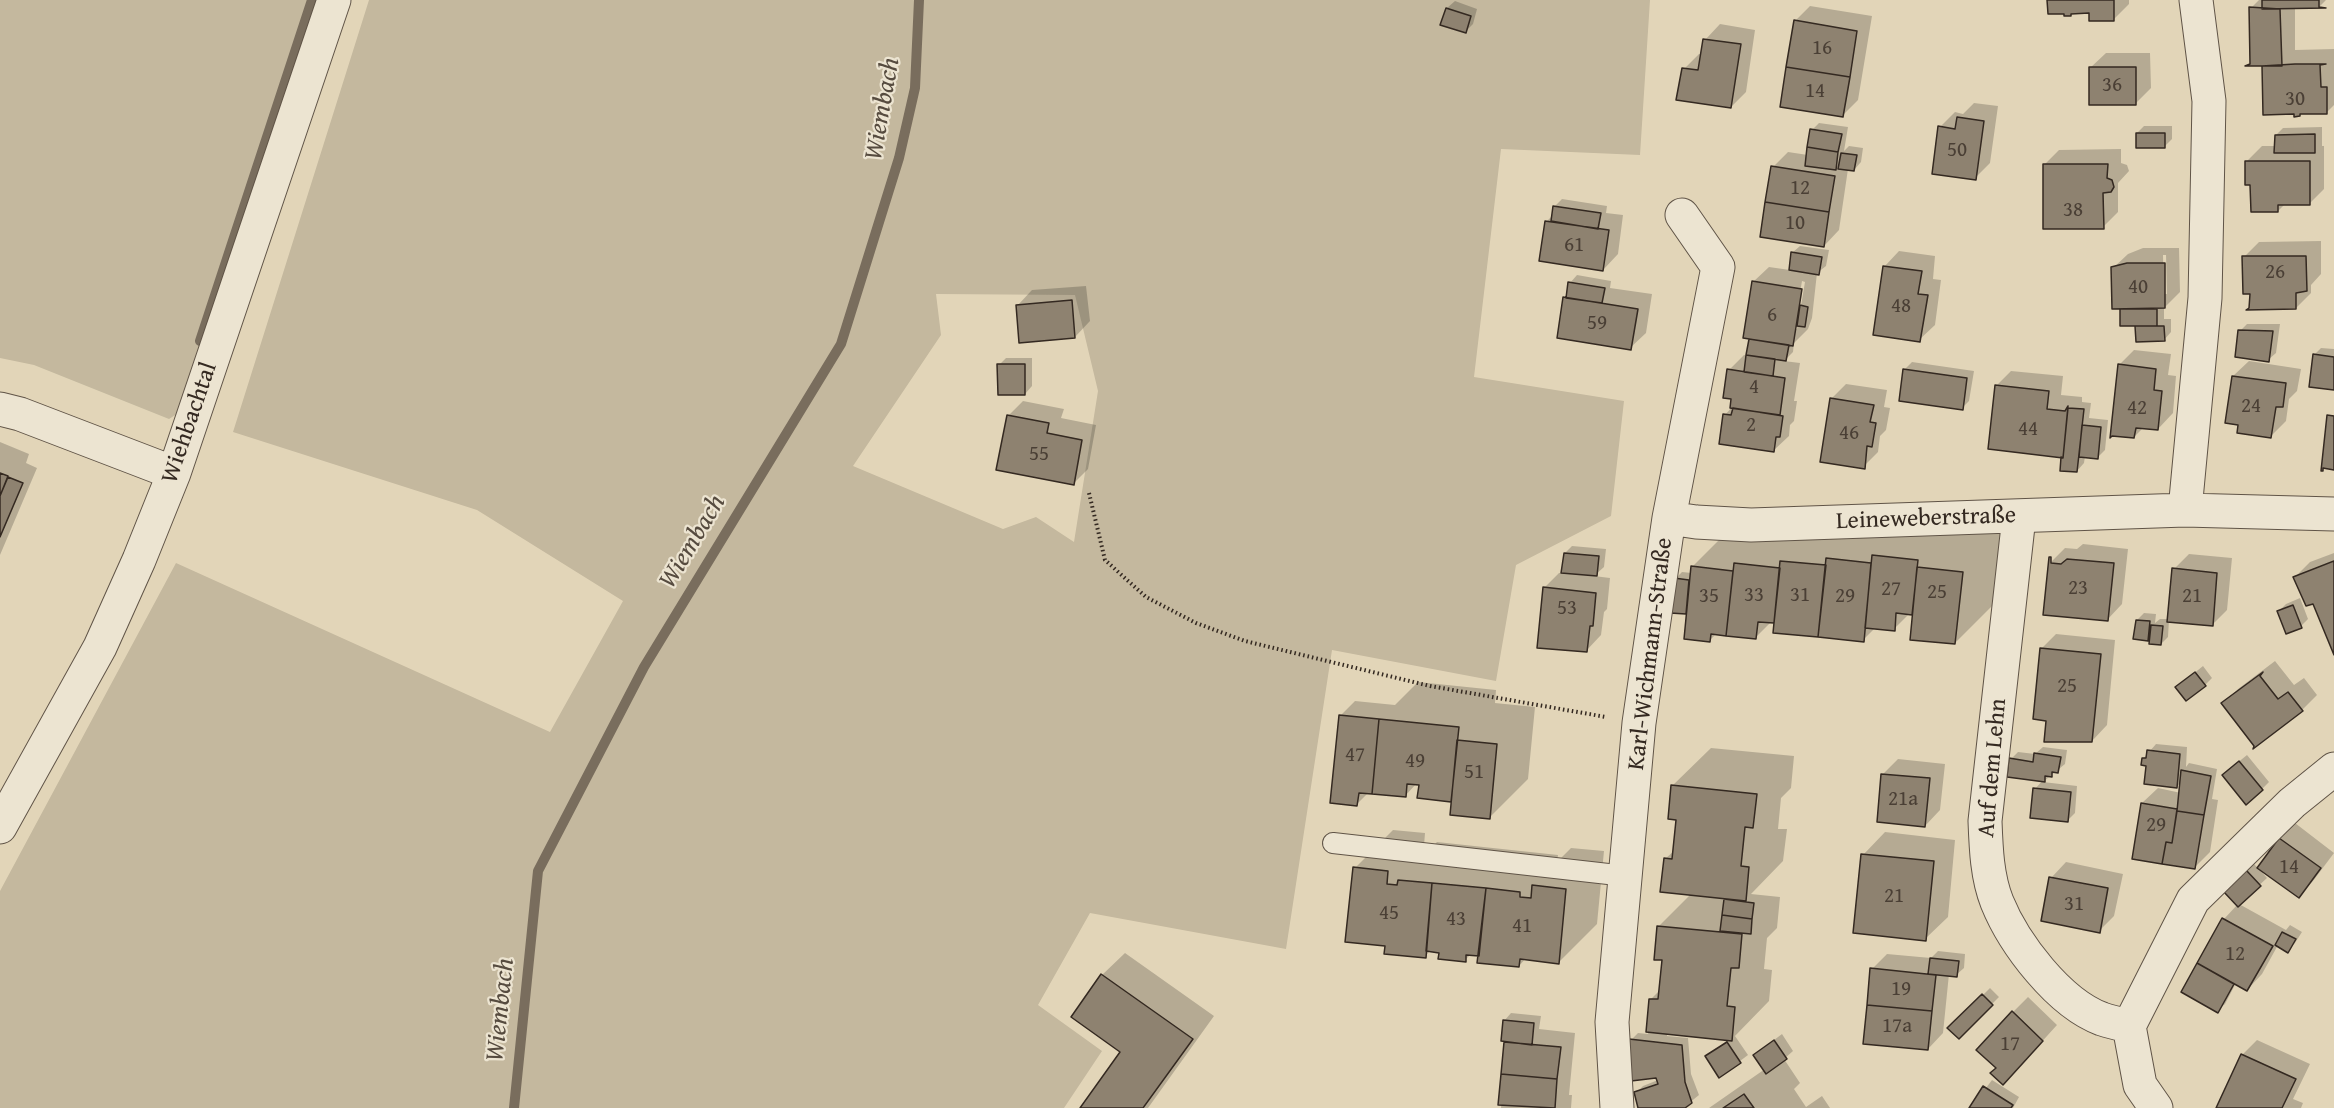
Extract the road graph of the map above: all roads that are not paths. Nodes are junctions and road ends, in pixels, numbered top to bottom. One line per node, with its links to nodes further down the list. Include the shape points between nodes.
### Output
1 (334, 0): 5 (street, Wiehbachtal)
2 (2196, 0): 6 (street, via 2209,101 2205,287)
3 (1682, 215): 9 (street, Karl-Wichmann-Straße, via 1718,267)
4 (0, 409): 5 (street)
5 (174, 473): 11 (street, Wiehbachtal, via 100,647)
6 (2185, 510): 7 (street, Leineweberstraße); 8 (street, Leineweberstraße)
7 (2334, 514)
8 (2019, 517): 9 (street, Leineweberstraße, via 1751,525); 14 (street, Auf dem Lehn, via 1984,821 1986,859 1997,902 2019,944 2059,992 2101,1018)
9 (1669, 518): 13 (street, Karl-Wichmann-Straße, via 1639,723)
10 (2334, 769): 14 (street, via 2292,803 2193,900)
11 (0, 827)
12 (1333, 843): 13 (lane)
13 (1626, 876): 15 (street, Karl-Wichmann-Straße, via 1612,1022)
14 (2129, 1026): 16 (street, via 2140,1085)
15 (1617, 1108)
16 (2156, 1108)

